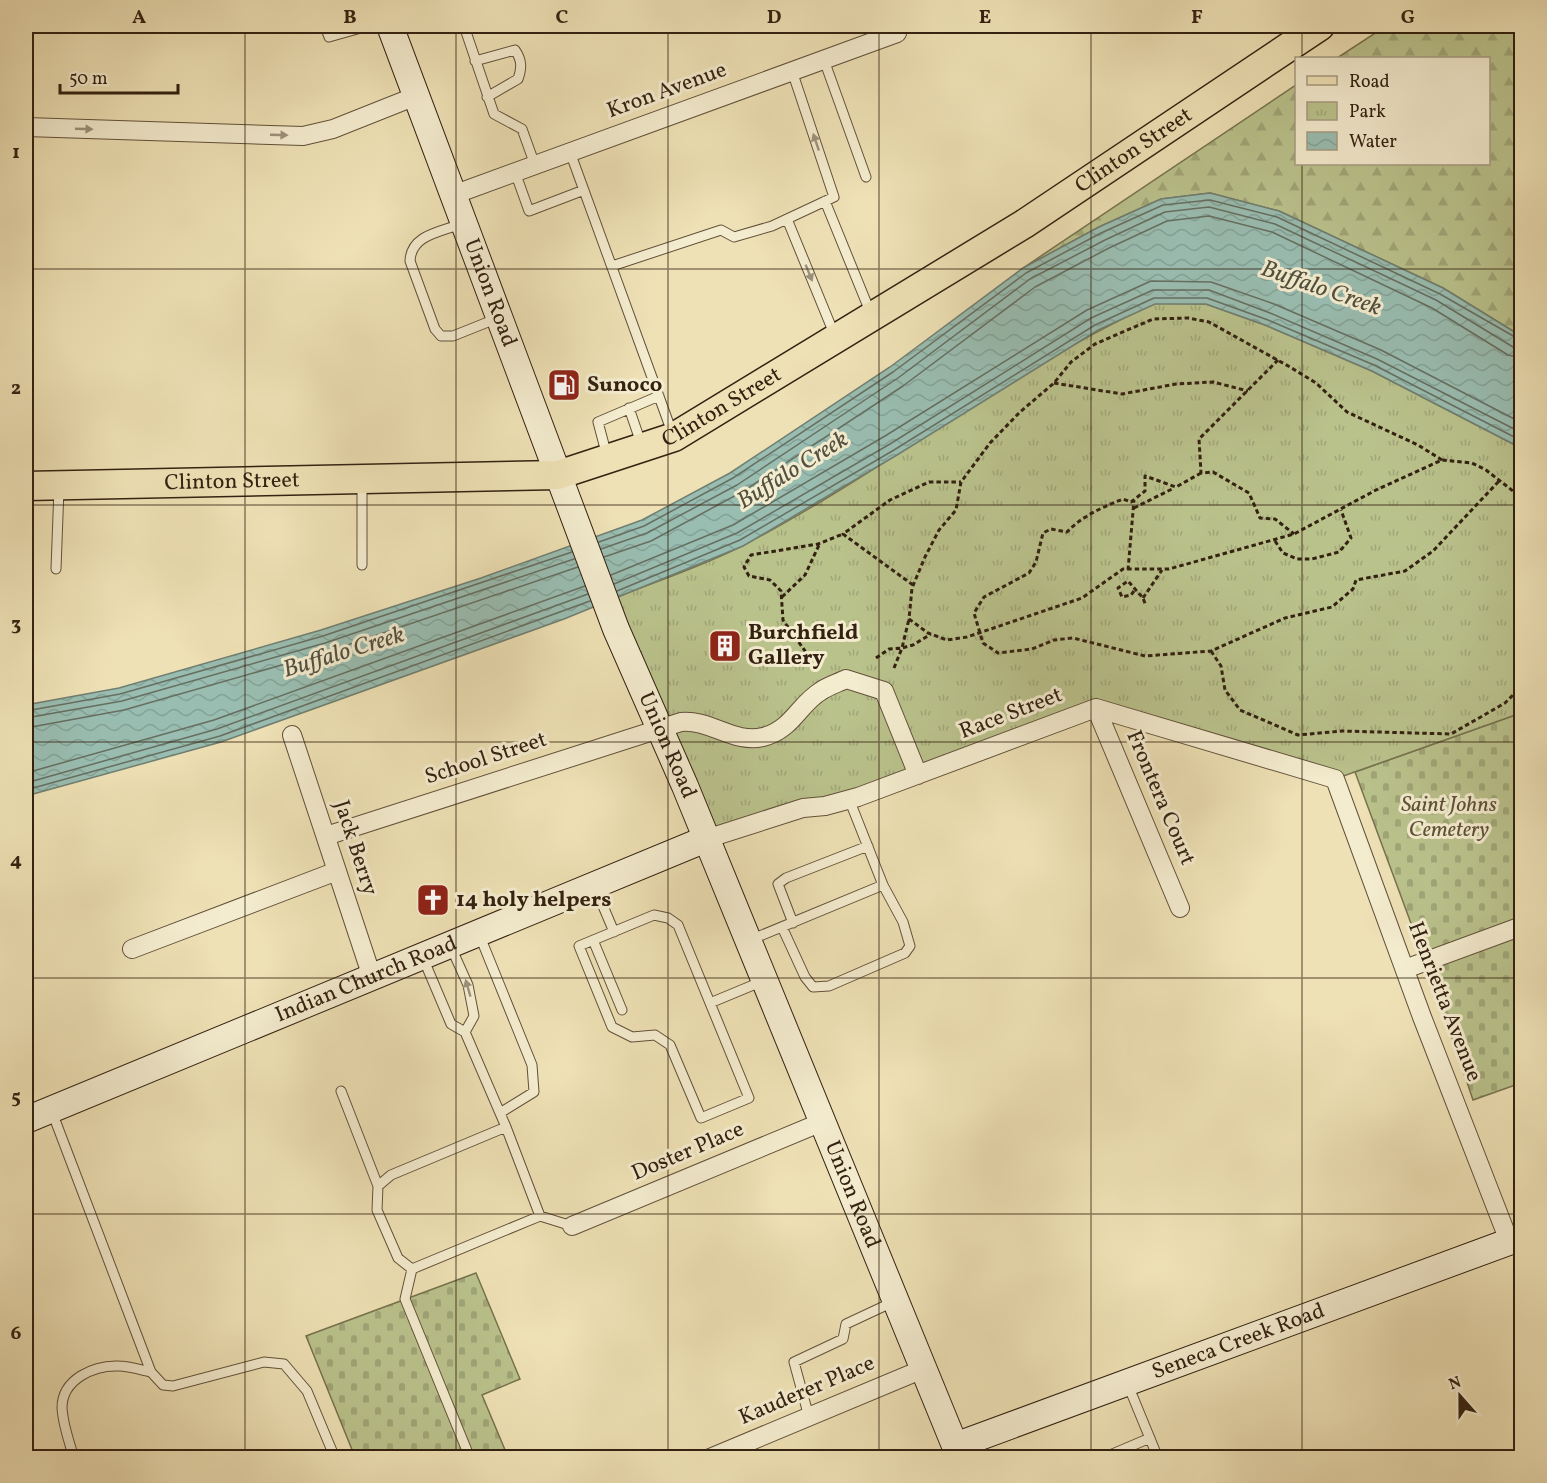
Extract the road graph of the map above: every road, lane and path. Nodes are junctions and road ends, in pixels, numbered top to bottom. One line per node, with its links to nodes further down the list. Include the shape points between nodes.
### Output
1 (325, 26): 2 (lane, via 328,37)
2 (368, 26)
3 (390, 26): 10 (main road, Union Road)
4 (464, 26): 8 (lane)
5 (1320, 26): 23 (main road, Clinton Street, via 1024,224)
6 (897, 33): 7 (street, Kron Avenue)
7 (824, 60): 9 (street, Kron Avenue); 16 (lane)
8 (475, 61): 11 (lane); 11 (lane, via 515,50 519,55 522,70 518,79)
9 (792, 71): 13 (street, Kron Avenue); 19 (lane, one-way to 9)
10 (416, 96): 12 (street, one-way to 10, via 303,136 333,129); 18 (main road, Union Road)
11 (487, 97): 14 (lane, via 494,114 522,129)
12 (26, 127)
13 (570, 152): 14 (street, Kron Avenue); 17 (lane)
14 (535, 165): 15 (street, Kron Avenue)
15 (515, 172): 17 (lane, via 529,212); 18 (street, Kron Avenue)
16 (866, 177)
17 (584, 190): 22 (lane)
18 (453, 195): 21 (main road, Union Road)
19 (830, 199): 20 (lane); 23 (lane)
20 (787, 219): 22 (lane, via 734,237 721,230); 25 (lane, one-way to 25)
21 (463, 223): 24 (main road, Union Road); 24 (lane, via 418,240 411,252 410,261 431,319 441,336 453,336)
22 (612, 266): 29 (lane)
23 (872, 316): 25 (main road, Clinton Street)
24 (498, 318): 36 (main road, Union Road)
25 (836, 338): 31 (main road, Clinton Street)
26 (1278, 360): 27 (path, via 1209,322 1153,319 1095,344 1071,362); 28 (path); 34 (path, via 1316,384 1347,412)
27 (1054, 384): 28 (path, via 1122,394 1213,382); 39 (path, via 1020,412)
28 (1248, 391): 35 (path, via 1199,439)
29 (659, 396): 30 (lane); 31 (lane)
30 (629, 408): 32 (lane); 33 (lane, via 598,422)
31 (674, 436): 32 (main road, Clinton Street)
32 (643, 447): 33 (main road, Clinton Street)
33 (608, 458): 36 (main road, Clinton Street)
34 (1442, 460): 38 (path, via 1472,463); 46 (path)
35 (1201, 473): 42 (path); 48 (path, via 1213,472 1249,493 1260,518 1275,519)
36 (558, 475): 37 (main road, Clinton Street); 70 (main road, Union Road, via 616,628)
37 (362, 479): 41 (main road, Clinton Street); 51 (lane)
38 (1499, 481): 43 (path); 64 (path, via 1433,551 1405,571 1356,579 1353,589 1332,607 1285,618)
39 (961, 482): 47 (path, via 929,482 890,500); 55 (path, via 956,510 939,530)
40 (26, 486): 41 (main road, Clinton Street)
41 (59, 486): 52 (lane)
42 (1176, 488): 44 (path, via 1145,476 1145,491); 45 (path)
43 (1521, 498)
44 (1134, 500): 45 (path); 61 (path, via 1123,499 1104,507 1067,532 1051,529 1043,533 1029,573 984,597 974,613)
45 (1133, 508): 53 (path)
46 (1340, 509): 48 (path); 49 (path, via 1351,538 1339,552 1297,559 1283,553)
47 (843, 534): 50 (path); 55 (path)
48 (1294, 534): 49 (path)
49 (1275, 541): 54 (path)
50 (820, 543): 57 (path, via 805,575); 57 (path, via 751,555 744,567 749,576 770,580)
51 (362, 566)
52 (56, 569)
53 (1128, 570): 54 (path); 61 (path, via 1123,569 1082,598)
54 (1162, 570): 58 (path)
55 (913, 585): 60 (path)
56 (1134, 591): 56 (path, via 1128,581 1118,588 1122,597); 58 (path)
57 (782, 597): 65 (path, via 783,620)
58 (1143, 598): 59 (path)
59 (1146, 606)
60 (909, 618): 62 (path); 63 (path)
61 (980, 633): 62 (path, via 947,640); 64 (path, via 983,643 998,653 1073,638 1145,656)
62 (931, 634): 63 (path)
63 (902, 648): 66 (path, via 889,649); 67 (path)
64 (1211, 651): 68 (path, via 1221,666 1225,690 1240,710 1298,735 1341,731 1451,734 1505,703 1515,692)
65 (810, 658)
66 (876, 658)
67 (894, 668)
68 (1521, 668)
69 (1096, 708): 72 (street, Race Street); 73 (street, Race Street); 81 (street, Frontera Court)
70 (660, 728): 72 (street, School Street, via 691,721 730,735 762,737 791,722 819,691 846,679 884,691); 75 (street, School Street); 76 (main road, Union Road)
71 (292, 735): 75 (street, Jack Berry)
72 (918, 775): 74 (street, Race Street)
73 (1335, 779): 92 (street, Henrietta Avenue)
74 (849, 799): 76 (street, Race Street, via 803,808); 77 (lane)
75 (326, 836): 78 (street, Jack Berry)
76 (706, 839): 79 (main road, Indian Church Road); 88 (main road, Union Road)
77 (868, 846): 80 (lane); 82 (lane, via 778,884)
78 (338, 871): 90 (street); 93 (street, Jack Berry)
79 (594, 885): 85 (main road, Indian Church Road); 86 (lane)
80 (883, 885): 82 (lane); 84 (lane, via 903,922 910,946 905,953 829,986 813,987 805,977)
81 (1180, 908)
82 (793, 923): 84 (lane)
83 (1521, 926): 92 (street)
84 (782, 927): 88 (lane)
85 (478, 932): 89 (main road, Indian Church Road); 100 (lane, via 532,1065 534,1092)
86 (614, 932): 87 (lane); 95 (lane, via 654,915 678,925)
87 (594, 940): 95 (lane, via 579,946 612,1027 632,1037 655,1035 670,1045 701,1118 749,1098); 96 (lane)
88 (748, 941): 94 (main road, Union Road)
89 (450, 944): 91 (main road, Indian Church Road); 97 (lane, one-way to 89, via 474,1016 468,985)
90 (132, 949)
91 (422, 956): 93 (main road, Indian Church Road); 97 (lane, via 451,1024)
92 (1405, 969): 107 (street, Henrietta Avenue)
93 (372, 977): 99 (main road, Indian Church Road)
94 (764, 981): 95 (lane); 102 (main road, Union Road)
95 (710, 1003)
96 (622, 1010)
97 (465, 1032): 100 (lane)
98 (341, 1091): 104 (lane)
99 (51, 1110): 101 (main road, Indian Church Road); 111 (lane)
100 (500, 1113): 103 (lane)
101 (26, 1120)
102 (822, 1122): 106 (street, Doster Place); 109 (main road, Union Road)
103 (506, 1127): 104 (lane, via 391,1175); 105 (lane)
104 (378, 1186): 108 (lane, via 377,1210 398,1258)
105 (540, 1216): 106 (lane); 108 (lane)
106 (572, 1226)
107 (1515, 1239): 112 (main road, Seneca Creek Road)
108 (412, 1269): 118 (lane, via 405,1299)
109 (895, 1301): 110 (main road, Union Road); 113 (lane, via 846,1324 843,1339 794,1362)
110 (923, 1369): 113 (street, Kauderer Place); 115 (main road, Union Road)
111 (151, 1372): 116 (lane, via 118,1366 74,1379 66,1389 62,1405 64,1428); 117 (lane, via 163,1384 173,1386 264,1362 284,1364 307,1391)
112 (1128, 1382): 114 (lane); 115 (main road, Seneca Creek Road)
113 (809, 1417): 119 (street, Kauderer Place)
114 (1150, 1438): 120 (lane); 121 (lane)
115 (958, 1452)
116 (74, 1458)
117 (335, 1458)
118 (470, 1458)
119 (710, 1458)
120 (1103, 1458)
121 (1158, 1458)

